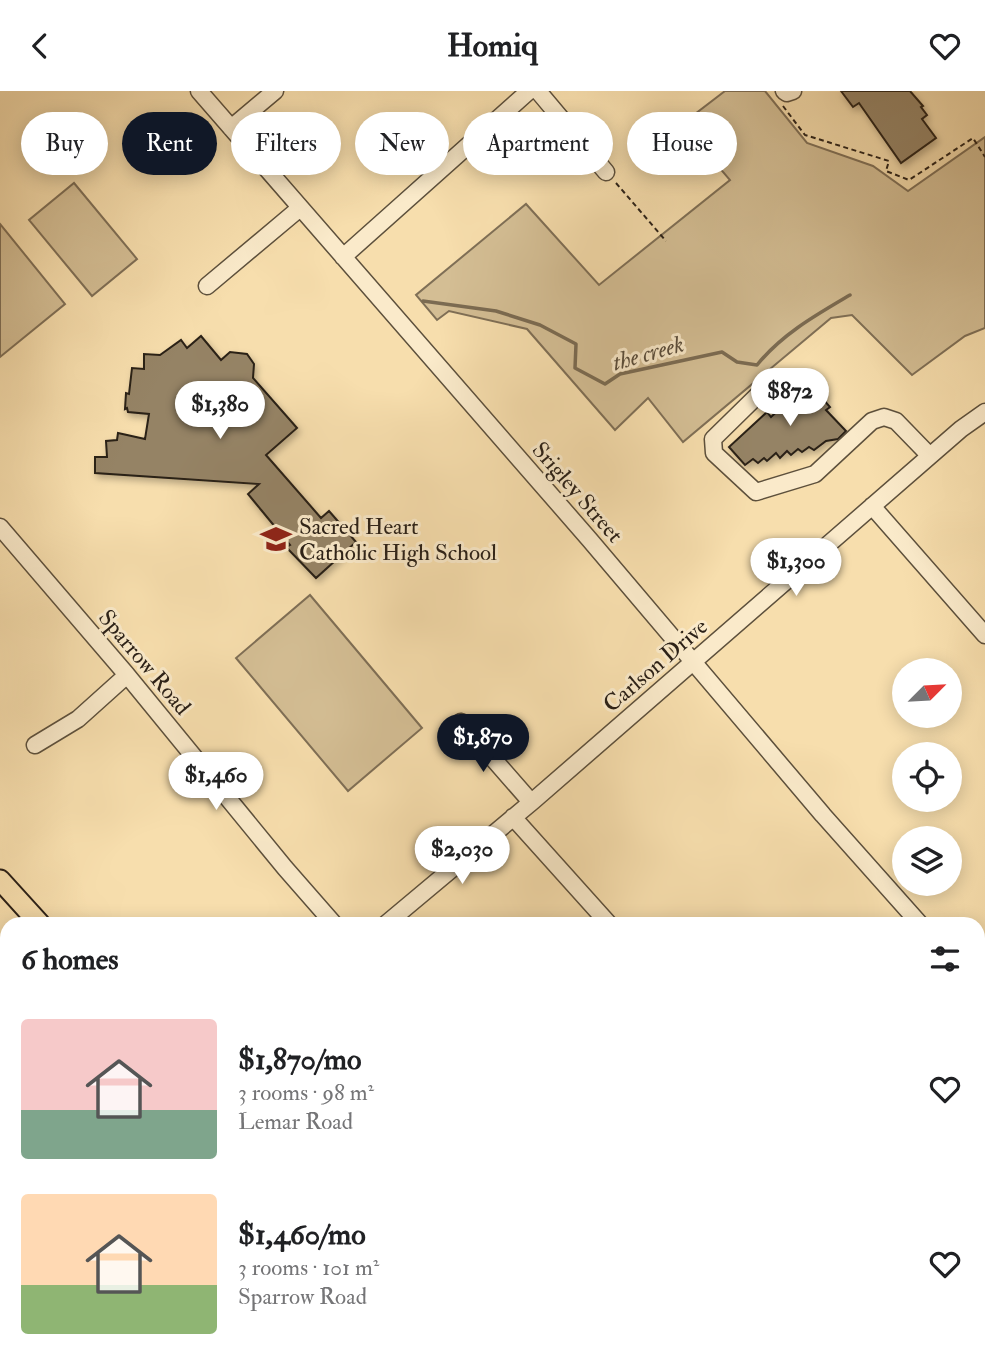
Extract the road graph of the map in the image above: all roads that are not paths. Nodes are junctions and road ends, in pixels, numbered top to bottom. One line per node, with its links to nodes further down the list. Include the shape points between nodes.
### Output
1 (199, 91): 9 (street, Srigley Street)
2 (275, 91): 7 (street)
3 (529, 91): 12 (street)
4 (538, 91): 8 (street)
5 (793, 91): 6 (street)
6 (782, 97)
7 (250, 112)
8 (556, 112)
9 (231, 128)
10 (272, 175): 11 (street, Srigley Street)
11 (300, 208): 12 (street, Srigley Street); 13 (street)
12 (343, 257): 20 (street, Srigley Street)
13 (207, 286)
14 (763, 390): 16 (street, via 713,439 715,453 756,492 815,474 872,421 884,417 896,421)
15 (985, 412): 16 (street, Carlson Drive)
16 (930, 456): 17 (street, Carlson Drive)
17 (873, 506): 19 (street); 20 (street, Carlson Drive)
18 (3, 538): 21 (street, Sparrow Road)
19 (985, 635)
20 (694, 661): 24 (street, Carlson Drive); 31 (street, Srigley Street)
21 (127, 675): 23 (street, via 78,719); 28 (street, Sparrow Road)
22 (461, 722): 24 (street)
23 (35, 744)
24 (531, 802): 25 (street, Carlson Drive)
25 (513, 817): 29 (street, Carlson Drive); 30 (street)
26 (0, 880): 27 (main road)
27 (34, 917)
28 (328, 917)
29 (394, 917)
30 (603, 917)
31 (914, 917)

